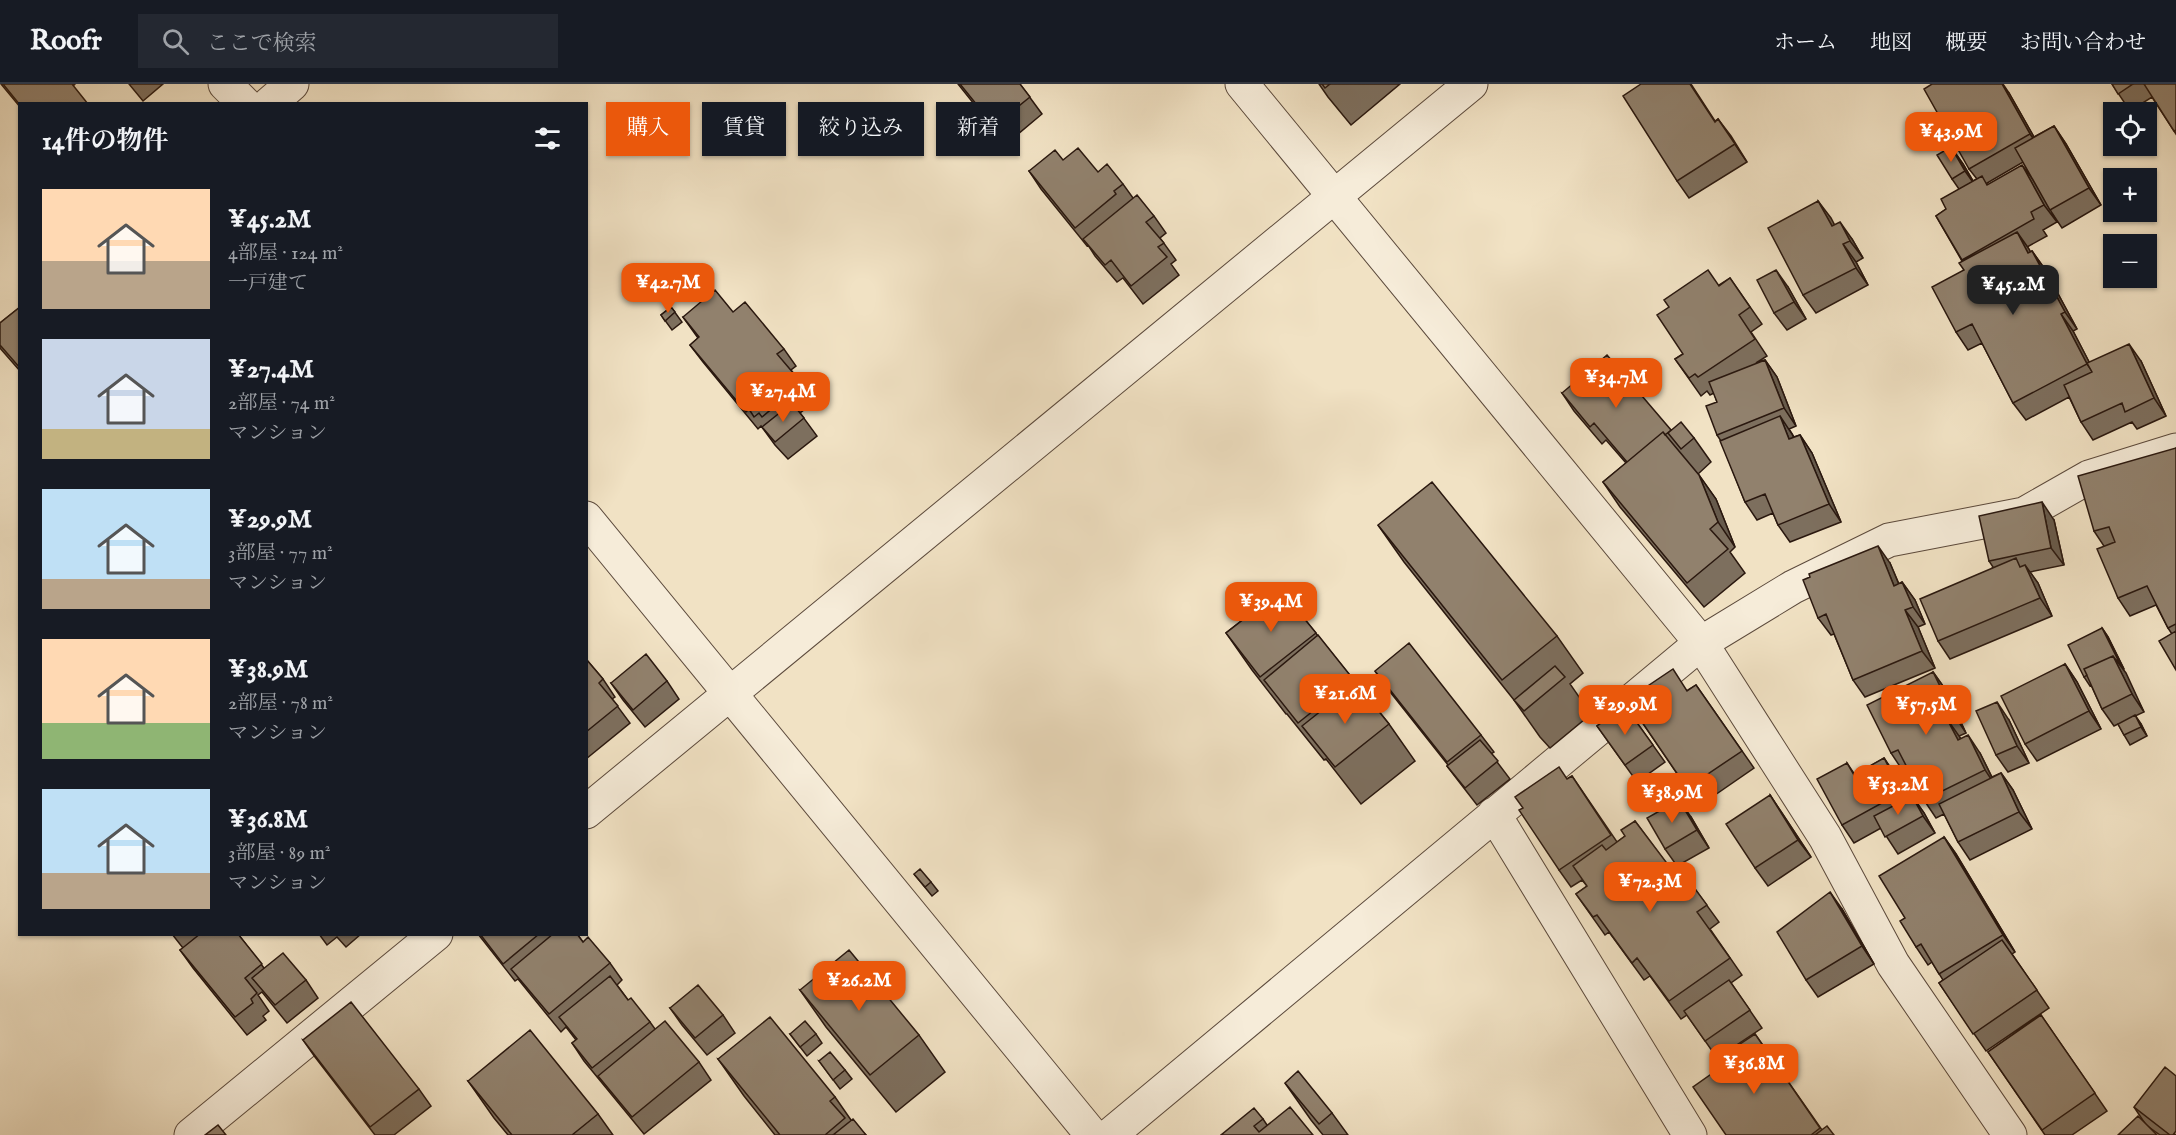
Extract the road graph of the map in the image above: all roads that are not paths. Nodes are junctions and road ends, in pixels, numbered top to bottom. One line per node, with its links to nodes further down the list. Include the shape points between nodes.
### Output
1 (225, 84): 5 (street)
2 (292, 84): 6 (street)
3 (1242, 84): 7 (street)
4 (1472, 84): 7 (street)
5 (243, 102)
6 (271, 102)
7 (1335, 197): 10 (street); 11 (street)
8 (2176, 450): 10 (street, via 2089,477 2024,514 1889,540 1793,587)
9 (588, 520): 11 (street)
10 (1701, 643): 13 (street); 19 (street, via 1825,837 1893,964)
11 (730, 694): 12 (street); 16 (street)
12 (588, 810)
13 (1494, 814): 17 (street); 18 (street)
14 (434, 936): 15 (street)
15 (191, 1135)
16 (1092, 1135)
17 (1110, 1135)
18 (1690, 1135)
19 (2010, 1135)

